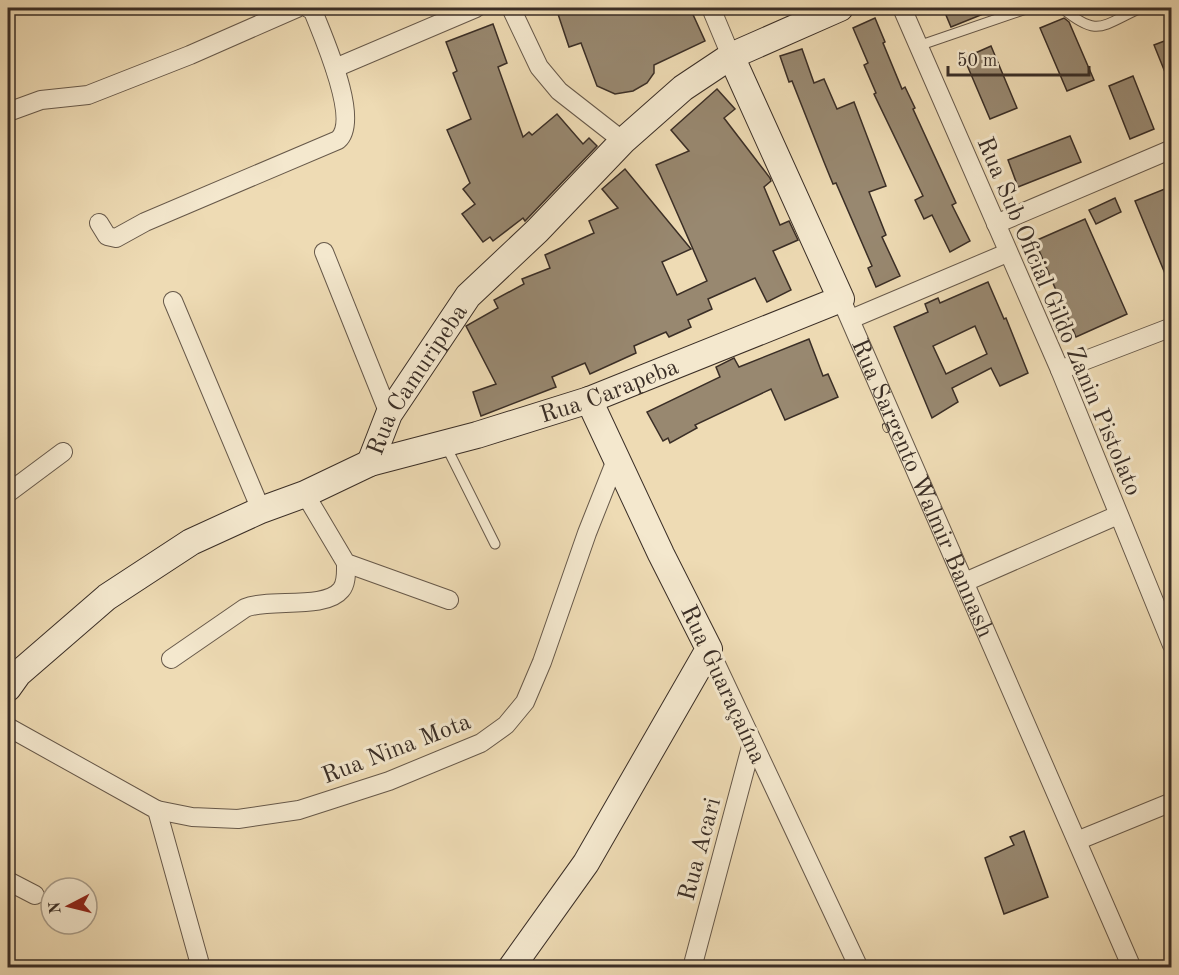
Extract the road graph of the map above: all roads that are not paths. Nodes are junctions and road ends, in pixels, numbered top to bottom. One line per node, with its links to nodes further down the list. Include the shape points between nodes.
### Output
1 (297, 8): 14 (street, via 88,95 41,100)
2 (309, 8): 13 (street)
3 (476, 8): 13 (street)
4 (512, 8): 15 (street, via 539,67 559,91)
5 (711, 8): 12 (street, Rua Sargento Walmir Bannash)
6 (840, 8): 12 (main road, Rua Camuripeba)
7 (902, 8): 11 (street, Rua Sub Oficial Gildo Zanin Pistolato)
8 (1029, 8): 11 (lane)
9 (1062, 8): 10 (lane, via 1086,26 1098,27)
10 (1141, 8)
11 (918, 46): 18 (street, Rua Sub Oficial Gildo Zanin Pistolato)
12 (731, 56): 15 (main road, Rua Camuripeba, via 683,88); 22 (main road, Rua Sargento Walmir Bannash)
13 (335, 68): 17 (street, via 347,120 344,135 338,140 111,238)
14 (8, 112)
15 (623, 141): 26 (main road, Rua Camuripeba, via 468,296)
16 (1172, 149): 18 (street)
17 (99, 223)
18 (996, 224): 20 (street, Rua Sub Oficial Gildo Zanin Pistolato)
19 (324, 252): 26 (street)
20 (1007, 253): 22 (street, Rua Carapeba); 24 (street, Rua Sub Oficial Gildo Zanin Pistolato)
21 (173, 302): 33 (street)
22 (846, 309): 25 (main road, Rua Carapeba); 37 (street, Rua Sargento Walmir Bannash)
23 (1172, 327): 24 (street)
24 (1060, 370): 34 (street, Rua Sub Oficial Gildo Zanin Pistolato)
25 (590, 400): 27 (main road, Rua Carapeba); 29 (main road, Rua Guaraçaíma)
26 (389, 414): 30 (main road, Rua Camuripeba)
27 (445, 443): 30 (main road, Rua Carapeba); 35 (lane)
28 (63, 452): 31 (street)
29 (616, 460): 41 (main road, Rua Guaraçaíma); 47 (street, Rua Nina Mota, via 543,662 525,702 506,725 481,743 389,781 299,810 238,819 192,817)
30 (370, 463): 32 (main road, Rua Camuripeba)
31 (8, 493)
32 (305, 494): 33 (main road, Rua Camuripeba); 36 (street)
33 (261, 510): 43 (main road, Rua Camuripeba, via 191,542 107,597)
34 (1118, 515): 37 (street); 39 (street, Rua Sub Oficial Gildo Zanin Pistolato)
35 (495, 544)
36 (346, 562): 38 (street); 42 (street, via 345,582 333,597 257,603)
37 (965, 582): 48 (street, Rua Sargento Walmir Bannash)
38 (448, 600)
39 (1164, 607): 40 (street, Rua Sub Oficial Gildo Zanin Pistolato)
40 (1172, 645)
41 (709, 649): 45 (street, Rua Guaraçaíma); 52 (main road, via 586,863)
42 (171, 659)
43 (11, 676)
44 (8, 727): 47 (street, Rua Nina Mota)
45 (752, 743): 53 (street, Rua Acari); 54 (street, Rua Guaraçaíma)
46 (1172, 802): 48 (street)
47 (157, 810): 51 (street)
48 (1079, 840): 55 (street, Rua Sargento Walmir Bannash)
49 (8, 881): 50 (street)
50 (35, 895)
51 (201, 968)
52 (512, 968)
53 (692, 968)
54 (859, 968)
55 (1132, 968)

